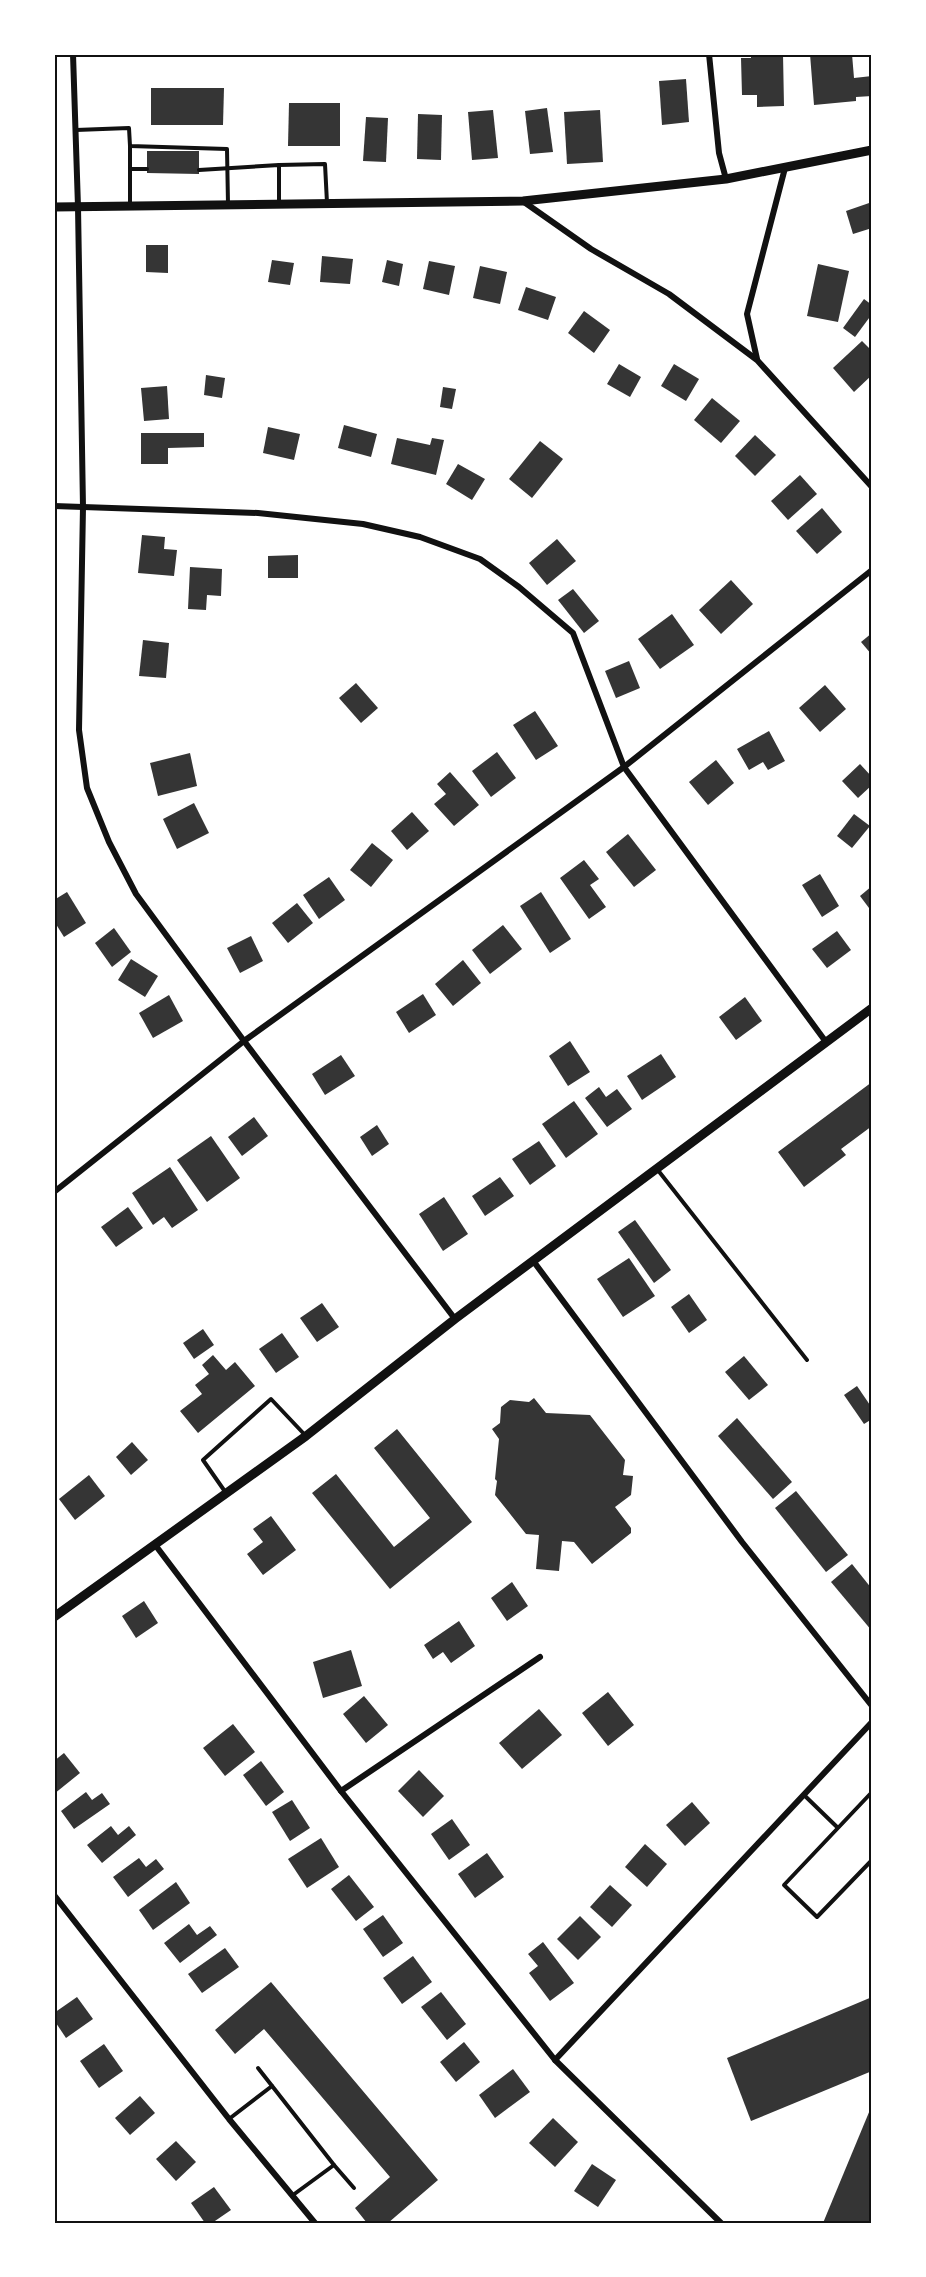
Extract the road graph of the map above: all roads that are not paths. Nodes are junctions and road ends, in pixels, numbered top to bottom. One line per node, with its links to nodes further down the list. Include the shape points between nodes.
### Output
1 (73, 54): 3 (street)
2 (709, 54): 12 (street, via 719,153)
3 (76, 130): 4 (lane, via 129,128); 19 (street)
4 (130, 146): 8 (lane); 10 (lane, via 227,149)
5 (872, 150): 7 (street)
6 (279, 165): 10 (lane); 14 (lane); 15 (lane, via 325,164)
7 (785, 168): 12 (street); 20 (street, via 747,314)
8 (130, 169): 9 (lane); 17 (lane)
9 (147, 169)
10 (228, 169): 11 (lane); 16 (lane)
11 (199, 170)
12 (726, 179): 13 (street)
13 (523, 201): 15 (street); 20 (street, via 591,249 669,294)
14 (279, 204): 15 (street); 16 (street)
15 (327, 204)
16 (228, 205): 17 (street)
17 (130, 206): 19 (street)
18 (54, 207): 19 (street)
19 (78, 207): 23 (street)
20 (757, 360): 21 (street)
21 (872, 487)
22 (54, 506): 23 (street)
23 (83, 507): 25 (street, via 258,513 363,524 420,537 480,559 573,633); 27 (street, via 80,730 87,788 136,894)
24 (872, 570): 25 (street)
25 (624, 767): 27 (street); 28 (street)
26 (872, 1008): 28 (street)
27 (244, 1041): 30 (street); 32 (street)
28 (826, 1042): 29 (street)
29 (656, 1169): 31 (street); 33 (lane)
30 (54, 1192)
31 (534, 1262): 32 (street); 39 (street, via 742,1542)
32 (455, 1319): 34 (street)
33 (807, 1360)
34 (306, 1436): 35 (street); 35 (lane, via 271,1399 203,1460)
35 (226, 1493): 36 (street)
36 (156, 1546): 37 (street); 41 (street)
37 (54, 1617)
38 (540, 1657): 41 (street)
39 (872, 1706)
40 (872, 1722): 43 (street)
41 (341, 1791): 47 (street)
42 (872, 1792): 44 (lane)
43 (803, 1795): 44 (lane); 47 (street)
44 (837, 1827): 45 (lane, via 784,1885 817,1917)
45 (872, 1860)
46 (54, 1895): 50 (street)
47 (555, 2060): 55 (street)
48 (258, 2068): 49 (lane)
49 (272, 2086): 50 (lane); 51 (lane)
50 (229, 2119): 53 (street)
51 (334, 2165): 52 (lane); 53 (lane)
52 (354, 2188)
53 (292, 2196): 54 (street)
54 (315, 2223)
55 (721, 2223)

